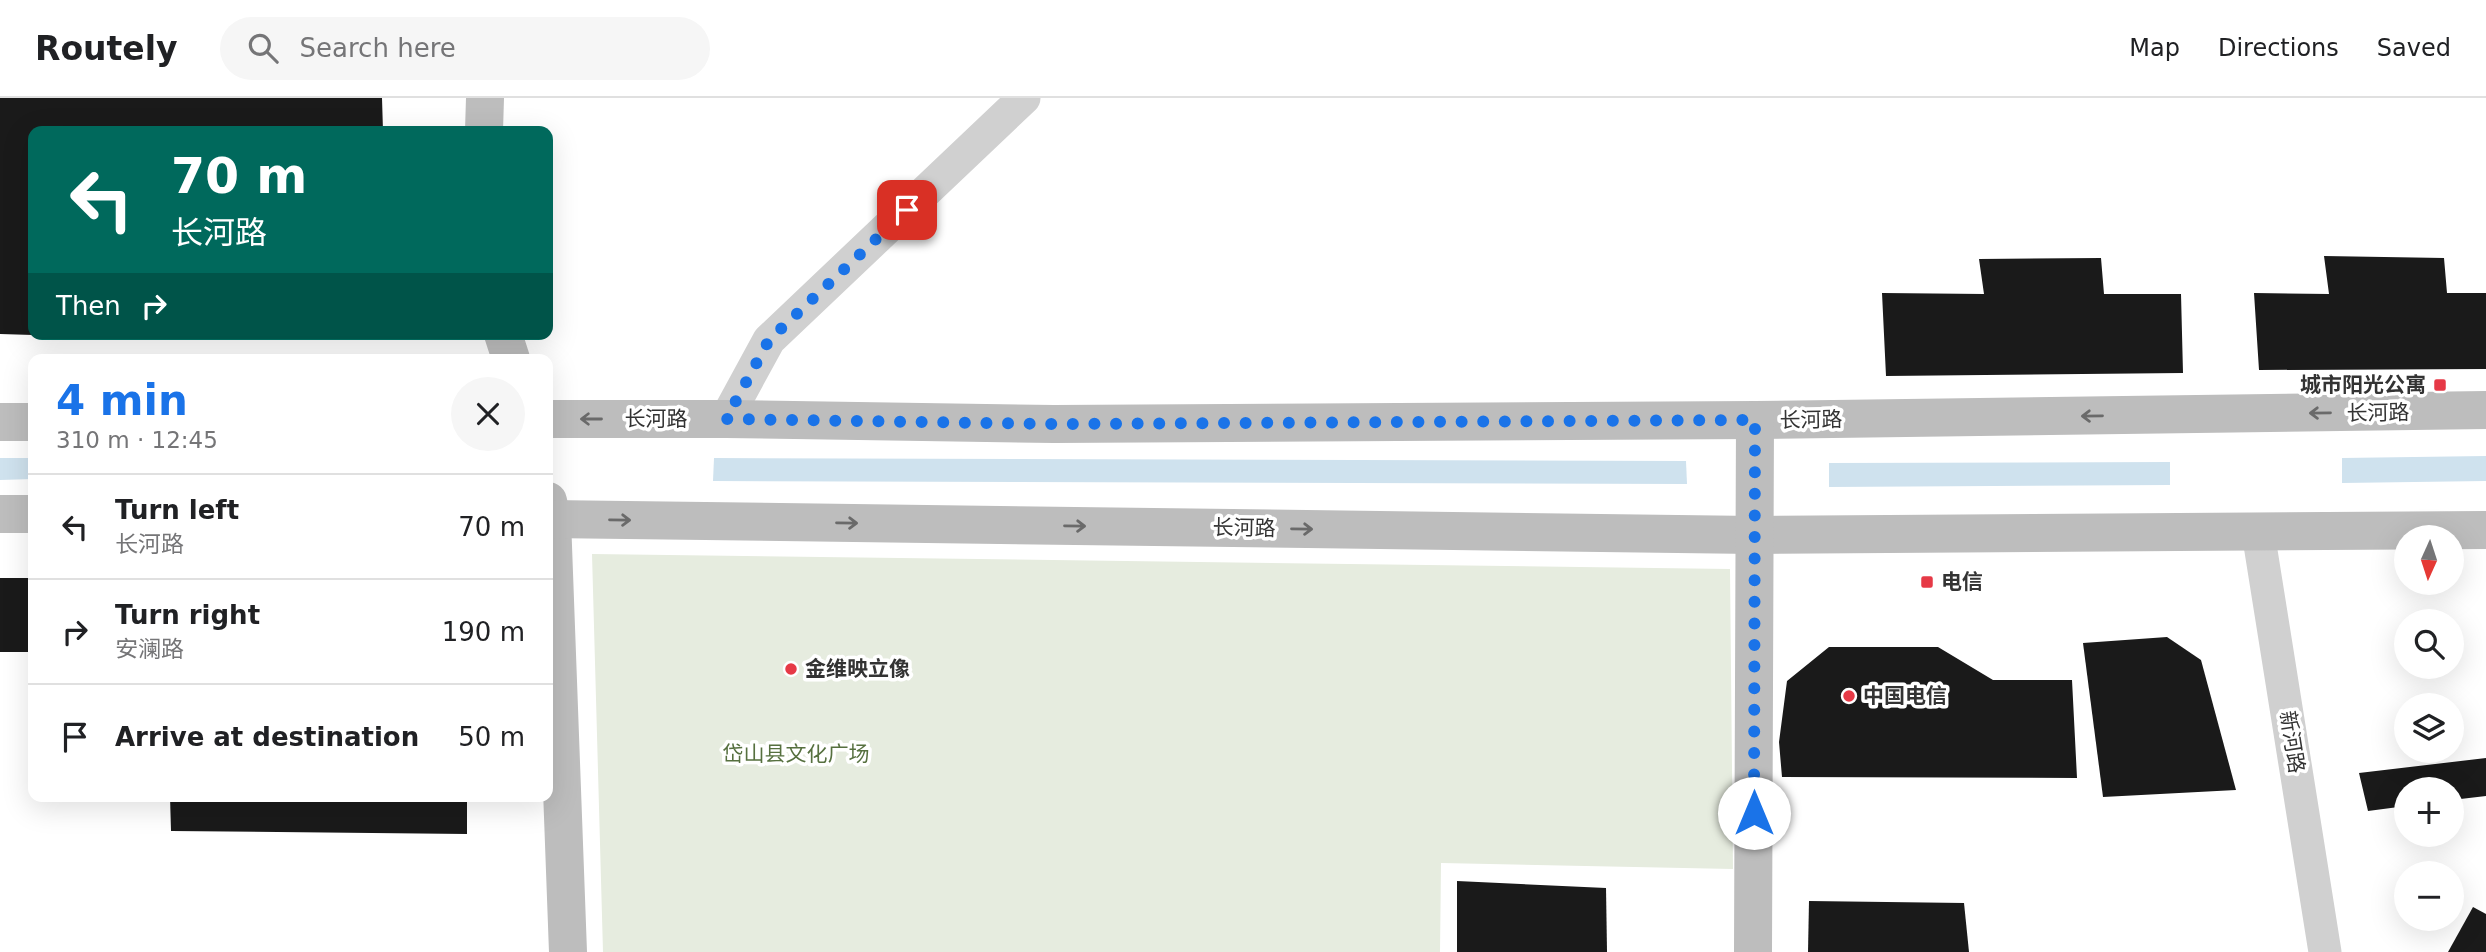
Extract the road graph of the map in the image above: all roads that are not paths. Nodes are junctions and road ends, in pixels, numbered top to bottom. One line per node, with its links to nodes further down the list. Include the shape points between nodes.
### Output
1 (485, 98): 3 (main road)
2 (1024, 98): 6 (street, via 769,340)
3 (484, 126)
4 (2486, 410): 7 (main road, 长河路, one-way to 7)
5 (553, 419): 6 (main road, 长河路, one-way to 5)
6 (726, 419): 7 (main road, 长河路, via 1054,424)
7 (1755, 420): 15 (main road)
8 (0, 422): 9 (main road)
9 (28, 422)
10 (553, 513): 15 (main road, 长河路, one-way to 15)
11 (0, 514): 12 (main road)
12 (28, 514)
13 (2486, 530): 14 (main road, 长河路)
14 (2258, 532): 15 (main road, 长河路); 19 (street, 新河路)
15 (1755, 534): 18 (main road)
16 (553, 605): 17 (main road)
17 (568, 952)
18 (1753, 952)
19 (2325, 952)

